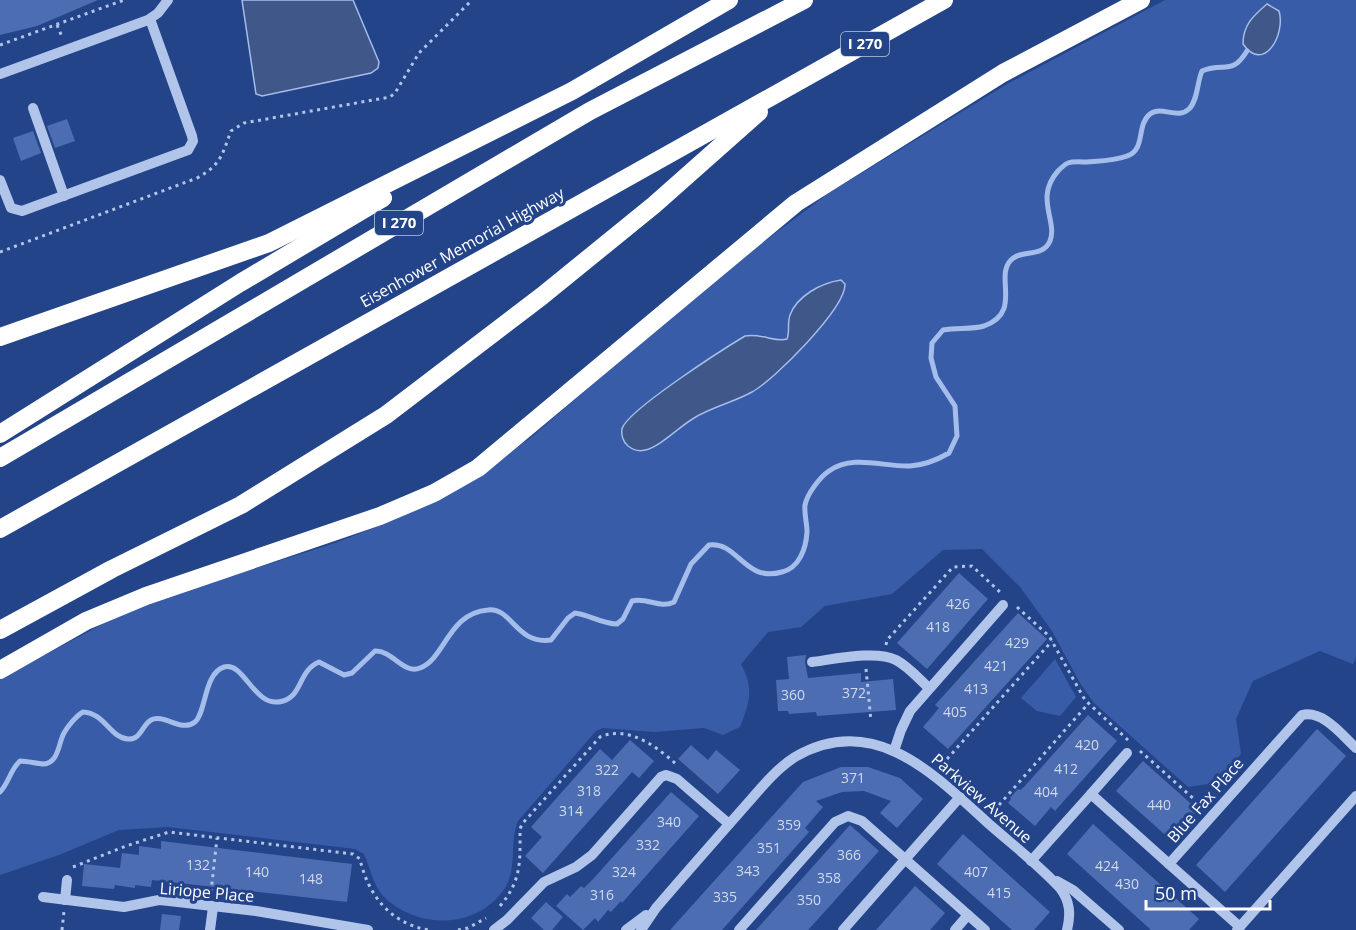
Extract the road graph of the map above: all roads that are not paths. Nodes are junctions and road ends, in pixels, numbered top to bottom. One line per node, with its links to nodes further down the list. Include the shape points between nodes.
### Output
1 (168, 0): 6 (street)
2 (729, 0): 10 (highway, I 270, via 572,91)
3 (804, 0): 15 (highway, I 270, via 590,111)
4 (944, 0): 8 (highway, Eisenhower Memorial Highway / I 270)
5 (1140, 0): 20 (highway, via 1003,74 796,202 478,468 434,493 380,516 146,596 96,617)
6 (150, 19): 7 (street); 12 (street, via 192,136 191,146 184,152)
7 (0, 74)
8 (785, 89): 16 (highway, Eisenhower Memorial Highway / I 270); 18 (highway, via 654,205 386,415 241,505)
9 (33, 108): 12 (street)
10 (468, 144): 13 (highway, via 269,243); 14 (highway, I 270)
11 (0, 180): 12 (street, via 11,208 18,211)
12 (64, 195)
13 (0, 337)
14 (0, 434)
15 (0, 458)
16 (0, 529)
17 (1008, 602): 21 (street)
18 (0, 630)
19 (812, 662): 21 (street, via 887,657 899,662)
20 (0, 670)
21 (929, 688): 23 (street, via 905,720)
22 (1356, 748): 31 (street, Blue Fax Place, via 1323,718 1302,716)
23 (894, 751): 27 (street, Parkview Avenue, via 931,772); 28 (street, Parkview Avenue, via 851,741 810,750 782,766)
24 (1127, 753): 25 (street)
25 (1091, 794): 30 (street); 31 (street, Blue Fax Place)
26 (1356, 796): 39 (street)
27 (960, 797): 29 (street); 30 (street, Parkview Avenue)
28 (729, 824): 37 (street, Parkview Avenue); 42 (street, via 677,779 661,777 592,855 544,882)
29 (905, 859): 38 (street); 45 (street, via 862,821 841,817); 46 (street)
30 (1032, 861): 33 (street, Parkview Avenue)
31 (1169, 864): 39 (street)
32 (70, 875): 35 (street)
33 (1053, 881): 49 (street, via 1066,895 1070,916); 50 (street, Parkview Avenue, via 1073,890)
34 (43, 897): 35 (street, Liriope Place)
35 (65, 900): 36 (street, Liriope Place, via 124,907 159,900)
36 (212, 902): 40 (street); 41 (street, Liriope Place)
37 (656, 908): 43 (street, Parkview Avenue); 44 (street, Parkview Avenue)
38 (968, 915): 47 (street); 48 (street)
39 (1239, 929)
40 (210, 930)
41 (368, 930)
42 (494, 930)
43 (626, 930)
44 (641, 930)
45 (739, 930)
46 (843, 930)
47 (955, 930)
48 (985, 930)
49 (1067, 930)
50 (1119, 930)

